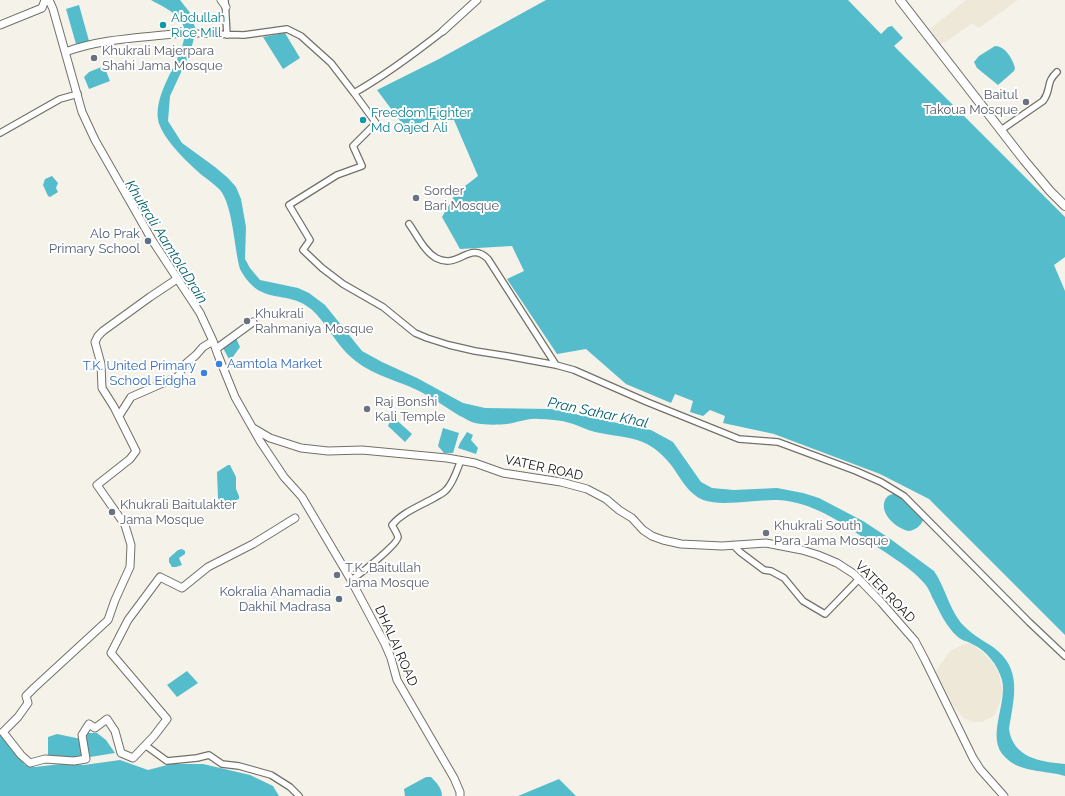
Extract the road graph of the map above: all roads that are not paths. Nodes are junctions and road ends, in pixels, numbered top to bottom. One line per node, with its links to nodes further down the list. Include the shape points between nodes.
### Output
1 (45, 0): 7 (street, via 42,8)
2 (49, 0): 11 (street, DHALAI ROAD)
3 (221, 0): 6 (street)
4 (477, 0): 8 (street)
5 (900, 0): 15 (main road)
6 (226, 3): 10 (street)
7 (0, 25)
8 (443, 31): 13 (street, via 413,55)
9 (182, 33): 10 (street); 11 (street, via 122,38 83,45)
10 (227, 35): 13 (street, via 287,30 301,36 330,63)
11 (65, 52): 14 (street, DHALAI ROAD)
12 (1056, 72): 15 (street, via 1049,80 1047,95 1043,101)
13 (354, 93): 23 (street, via 376,123 353,146 362,166 337,175 289,205 310,240 303,250 338,280 383,307 415,333 448,346)
14 (77, 94): 16 (street, via 60,99); 19 (street, DHALAI ROAD, via 95,140 152,240)
15 (1002, 130): 17 (main road, via 1024,160)
16 (0, 134)
17 (1065, 206)
18 (409, 224): 23 (street, via 425,248 446,262 478,252 488,259)
19 (178, 279): 21 (street, DHALAI ROAD); 24 (street, via 127,313 96,339 102,364 102,388)
20 (252, 322): 22 (street)
21 (214, 341): 22 (street, DHALAI ROAD); 24 (street, via 203,347 182,367 179,376 131,397)
22 (216, 349): 25 (street, DHALAI ROAD, via 235,397)
23 (556, 365): 31 (street, via 574,370 739,439 778,442 856,470 881,482 904,496)
24 (119, 416): 32 (street, via 136,451 98,485 125,525 131,545 130,567 108,620 26,696 28,703 4,732 30,763 45,759 86,759 82,735 89,724 95,728 107,719 115,732 121,753 133,758)
25 (254, 428): 26 (street, VATER ROAD, via 270,438 301,448 328,451 362,450); 30 (street, DHALAI ROAD, via 284,477 302,498)
26 (461, 460): 28 (street, VATER ROAD, via 503,473 561,482 587,489 606,498 632,518 642,530 663,540 681,544); 30 (street, via 446,491 398,519 392,525 398,537 397,541)
27 (295, 518): 32 (street, via 253,544 208,567 182,588 160,577 128,620 111,653 167,719)
28 (733, 545): 29 (street, VATER ROAD, via 766,543 802,550 837,563); 29 (street, via 764,570 784,578 803,601 825,614)
29 (858, 579): 35 (street, VATER ROAD, via 915,641 973,758)
30 (351, 580): 34 (street, DHALAI ROAD, via 385,644 397,680 454,778)
31 (1065, 656)
32 (145, 745): 33 (street, via 167,760 209,755 222,764 271,775)
33 (299, 796)
34 (460, 796)
35 (1004, 796)

